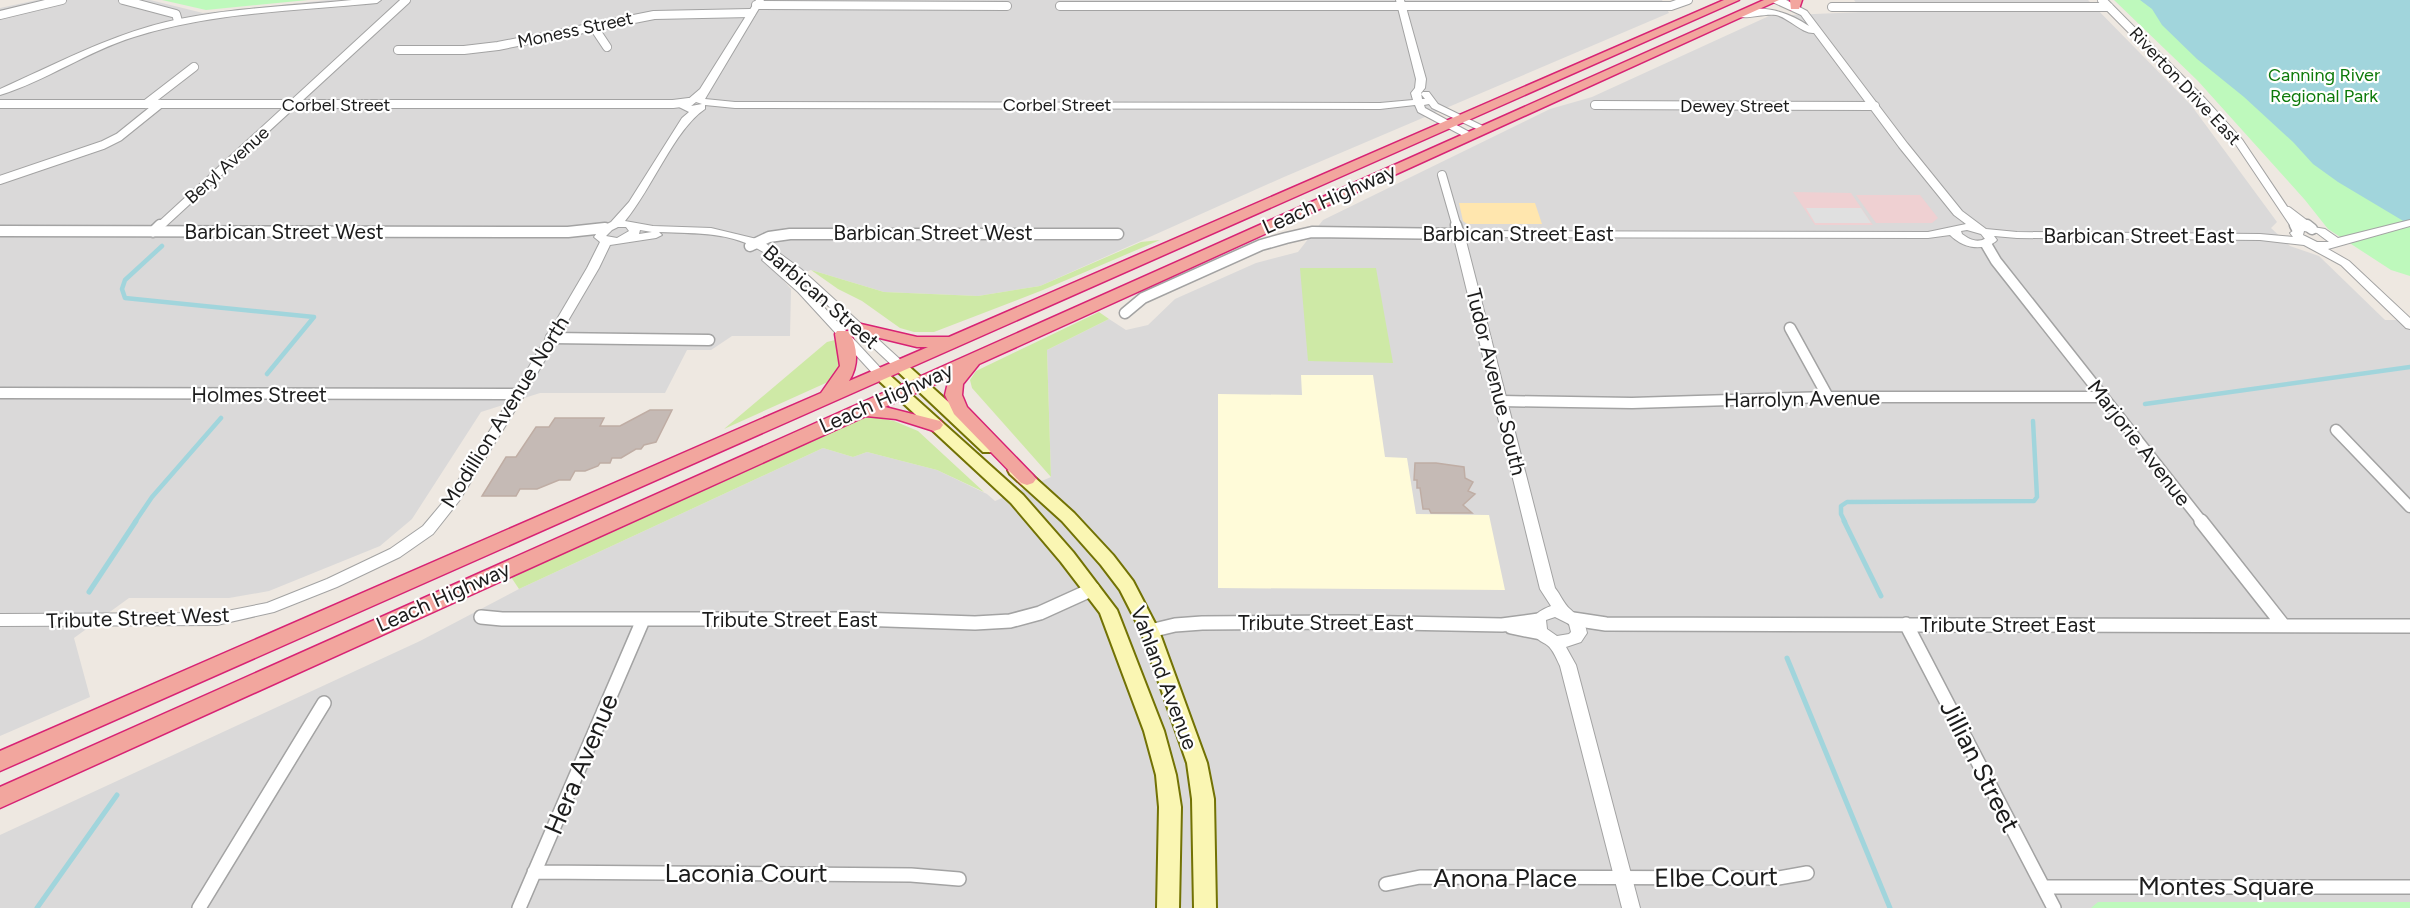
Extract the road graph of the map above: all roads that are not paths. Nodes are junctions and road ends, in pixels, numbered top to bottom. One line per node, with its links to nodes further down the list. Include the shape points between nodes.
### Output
1 (62, 0): 16 (street)
2 (123, 0): 18 (street, via 176,14)
3 (377, 0): 18 (street)
4 (406, 0): 30 (street, Beryl Avenue)
5 (1688, 0): 9 (street, via 1671,6)
6 (1734, 0): 35 (highway, Leach Highway)
7 (1772, 0): 10 (street, Marjorie Avenue); 17 (highway, Leach Highway)
8 (2102, 0): 15 (street, Riverton Drive East)
9 (1401, 3): 13 (street); 24 (street)
10 (1796, 3): 20 (street, Marjorie Avenue)
11 (756, 6): 12 (street, Moness Street); 19 (street, Moness Street, via 654,15); 31 (street, Modillion Avenue North)
12 (1007, 6)
13 (1060, 6)
14 (1832, 7): 15 (street)
15 (2109, 7): 40 (street, Riverton Drive East, via 2239,142)
16 (0, 15)
17 (1738, 15): 20 (street, Marjorie Avenue, via 1765,10 1781,12); 36 (highway, Leach Highway)
18 (177, 21): 25 (street, via 128,36)
19 (593, 26): 21 (street); 22 (street, Moness Street, via 498,46)
20 (1823, 39): 34 (street, Marjorie Avenue)
21 (607, 47)
22 (398, 50)
23 (194, 67): 27 (street)
24 (1420, 88): 29 (street); 33 (street, via 1416,93)
25 (0, 93)
26 (0, 104): 27 (street, Corbel Street)
27 (146, 104): 28 (street, Corbel Street)
28 (160, 104): 30 (street, Corbel Street); 38 (street, via 103,145)
29 (1433, 104): 33 (street, Corbel Street); 35 (street)
30 (291, 105): 31 (street, Corbel Street); 48 (street, Beryl Avenue)
31 (695, 105): 33 (street, Corbel Street); 39 (street, Modillion Avenue North)
32 (1595, 105): 34 (street, Dewey Street)
33 (1420, 106): 35 (street)
34 (1875, 106): 41 (street, Marjorie Avenue)
35 (1454, 122): 36 (street); 36 (street); 71 (highway, Leach Highway)
36 (1477, 133): 73 (highway, Leach Highway)
37 (1442, 175): 53 (street, Tudor Avenue South)
38 (0, 180)
39 (633, 204): 43 (street, Modillion Avenue North); 49 (street, Modillion Avenue North)
40 (2283, 207): 44 (street, Riverton Drive East); 47 (street, Riverton Drive East)
41 (1958, 213): 50 (street); 54 (street, Marjorie Avenue)
42 (2410, 223): 51 (street)
43 (631, 225): 49 (street, Barbican Street West); 56 (street, via 634,233); 60 (street, Barbican Street, via 720,233)
44 (2318, 230): 47 (street); 51 (street); 59 (street, Riverton Drive East)
45 (0, 231): 46 (street, Barbican Street West)
46 (13, 231): 48 (street, Barbican Street West); 57 (street)
47 (2296, 231): 55 (street, Barbican Street East); 58 (street, Riverton Drive East)
48 (153, 232): 49 (street, Barbican Street West)
49 (607, 233): 56 (street, Barbican Street West); 64 (street, Modillion Avenue North)
50 (1958, 233): 53 (street, Barbican Street East); 54 (street, via 1972,227); 61 (street, Marjorie Avenue)
51 (2369, 233): 59 (street)
52 (1118, 234): 60 (street, Barbican Street West, via 790,234)
53 (1459, 234): 65 (street, Barbican Street East, via 1312,232 1286,238 1261,245 1143,298); 83 (street, Tudor Avenue South)
54 (1986, 237): 55 (street, Barbican Street East); 61 (street, Marjorie Avenue); 62 (street, Marjorie Avenue)
55 (2260, 237): 58 (street, Barbican Street East)
56 (623, 239): 60 (street, Barbican Street, via 696,235); 64 (street, Modillion Avenue North)
57 (0, 242)
58 (2308, 243): 59 (street, via 2326,247); 63 (street, Riverton Drive East)
59 (2335, 243): 63 (street, Riverton Drive East)
60 (754, 244): 68 (street, Barbican Street, via 797,271); 69 (street, Barbican Street)
61 (1973, 244): 62 (street, Marjorie Avenue)
62 (1996, 261): 82 (street, Marjorie Avenue)
63 (2345, 263): 66 (street, Riverton Drive East)
64 (593, 268): 70 (street, Modillion Avenue North)
65 (1125, 313)
66 (2410, 325)
67 (1790, 328): 81 (street)
68 (861, 329): 71 (highway, via 917,342); 74 (street, Barbican Street)
69 (843, 334): 75 (street, Barbican Street); 80 (highway, via 849,368)
70 (551, 338): 72 (street); 79 (street, Modillion Avenue North)
71 (958, 339): 74 (highway, Leach Highway)
72 (709, 340)
73 (978, 357): 76 (highway, Leach Highway); 87 (highway, via 956,379 954,400)
74 (899, 365): 75 (highway, Leach Highway); 76 (main road, Vahland Avenue)
75 (880, 374): 77 (main road, Vahland Avenue); 80 (highway, Leach Highway)
76 (917, 384): 77 (highway, Leach Highway); 87 (main road, Vahland Avenue)
77 (899, 392): 84 (highway, Leach Highway); 85 (main road, Vahland Avenue)
78 (0, 393): 79 (street, Holmes Street)
79 (519, 393): 89 (street, Modillion Avenue North, via 440,518)
80 (826, 397): 100 (highway, Leach Highway)
81 (1828, 397): 82 (street, Harrolyn Avenue); 83 (street, Harrolyn Avenue, via 1632,403)
82 (2103, 397): 95 (street, Marjorie Avenue)
83 (1501, 401): 97 (street, Tudor Avenue South)
84 (859, 410): 85 (highway, via 889,412); 101 (highway, Leach Highway)
85 (934, 425): 90 (main road, Vahland Avenue, via 1017,499)
86 (2336, 430): 88 (street)
87 (1028, 479): 98 (main road, Vahland Avenue, via 1107,560 1127,586)
88 (2410, 507)
89 (407, 546): 92 (street, Tribute Street West, via 332,584 269,608 230,617)
90 (1093, 589): 93 (street, Tribute Street East, via 1040,613 1010,621); 111 (main road, Vahland Avenue, via 1116,629 1166,775 1170,807)
91 (481, 617): 93 (street, Tribute Street East)
92 (0, 620)
93 (643, 620): 102 (street, Hera Avenue)
94 (1906, 624): 95 (street, Tribute Street East); 97 (street, Tribute Street East); 107 (street, Jillian Street)
95 (2283, 625): 96 (street, Tribute Street East)
96 (2410, 626)
97 (1558, 627): 98 (street, Tribute Street East, via 1267,622 1175,625); 105 (street)
98 (1150, 630): 112 (main road, Vahland Avenue, via 1197,763 1203,799)
99 (324, 703): 109 (street)
100 (0, 761)
101 (0, 798)
102 (534, 872): 104 (street, Laconia Court, via 911,875); 110 (street, Hera Avenue)
103 (1807, 873): 105 (street, Elbe Court, via 1778,878)
104 (959, 879)
105 (1624, 879): 106 (street, Anona Place, via 1420,877); 113 (street)
106 (1386, 884)
107 (2043, 887): 108 (street, Montes Square); 114 (street, Jillian Street)
108 (2410, 887)
109 (198, 908)
110 (519, 908)
111 (1168, 908)
112 (1205, 908)
113 (1632, 908)
114 (2054, 908)

